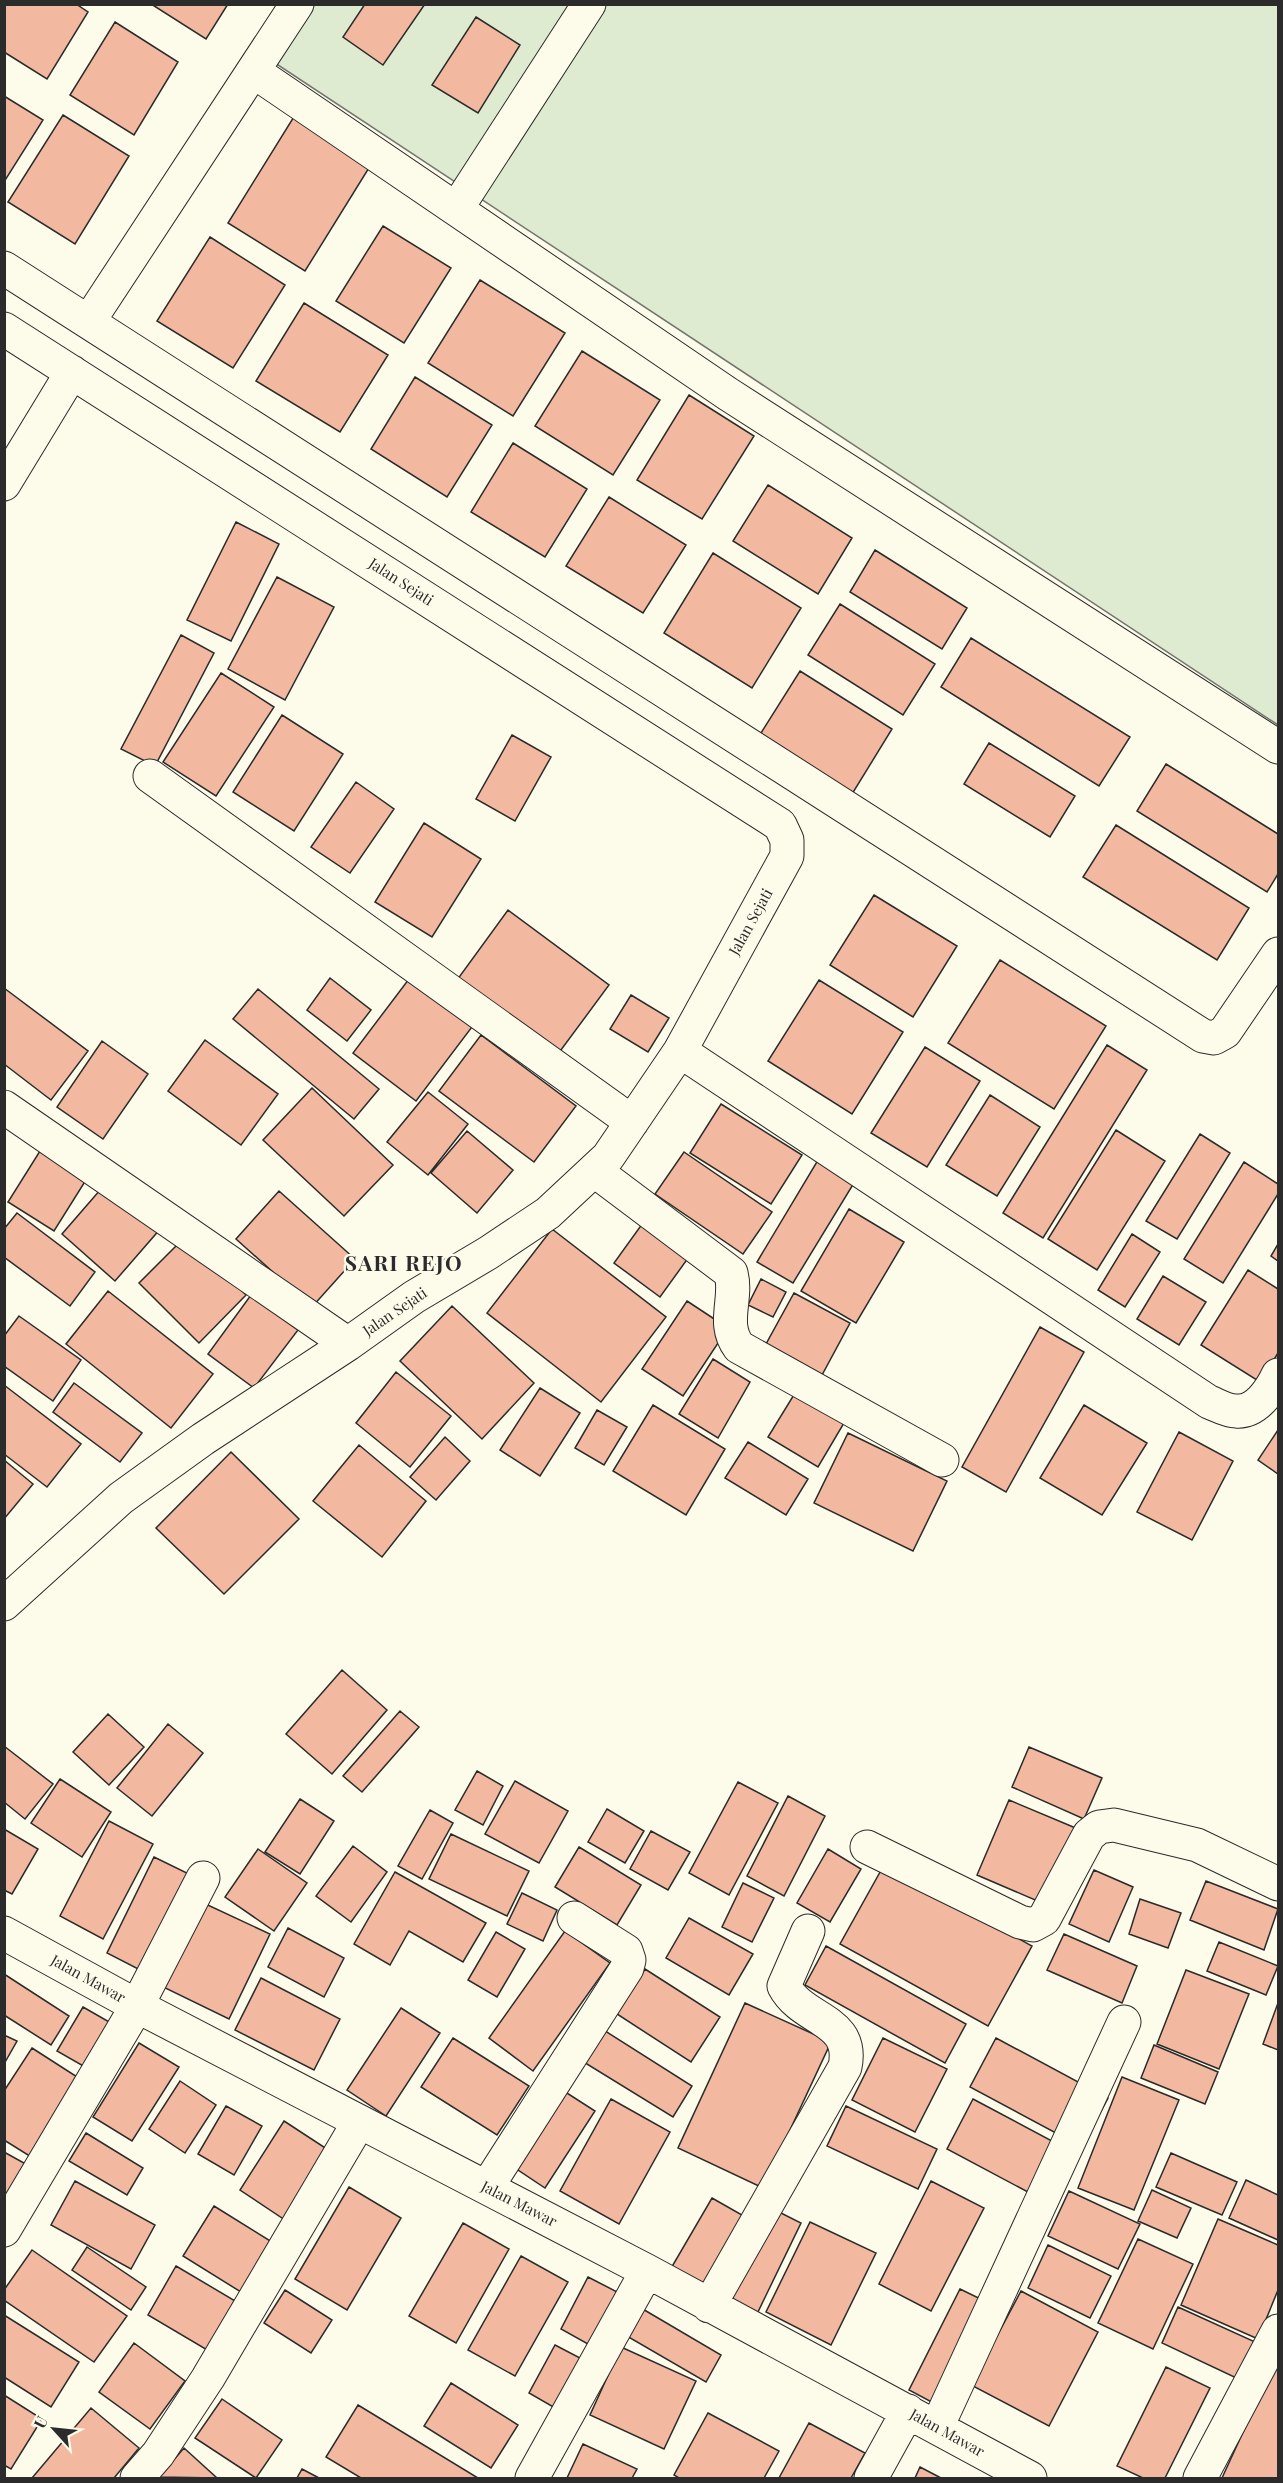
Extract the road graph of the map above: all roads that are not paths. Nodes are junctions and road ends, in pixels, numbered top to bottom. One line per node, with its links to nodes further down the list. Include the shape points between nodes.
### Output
1 (297, 4): 3 (street)
2 (589, 4): 4 (street)
3 (253, 71): 4 (street); 6 (street)
4 (457, 208): 10 (street, via 728,394)
5 (4, 268): 6 (street)
6 (89, 321): 12 (street, via 1203,1036 1214,1038 1225,1032)
7 (4, 329): 8 (street, Jalan Sejati)
8 (72, 372): 9 (street); 13 (street, Jalan Sejati, via 780,825 787,840 787,856)
9 (4, 484)
10 (1278, 747)
11 (150, 776): 15 (street)
12 (1278, 954)
13 (680, 1051): 15 (street, Jalan Sejati); 18 (street, via 1209,1402 1237,1412 1249,1409 1271,1389)
14 (8, 1116): 17 (street)
15 (632, 1122): 16 (street, Jalan Sejati, via 609,1157)
16 (594, 1170): 17 (street, Jalan Sejati, via 548,1213 414,1297); 19 (street, via 731,1273 734,1282 729,1325 739,1347)
17 (348, 1344): 20 (street, Jalan Sejati, via 121,1498)
18 (1278, 1375)
19 (942, 1460)
20 (4, 1604)
21 (867, 1848): 23 (street, via 1033,1925 1044,1919 1089,1835 1099,1827 1114,1825 1197,1845)
22 (203, 1878): 27 (street)
23 (1278, 1884)
24 (574, 1918): 30 (street, via 626,1951 627,1968)
25 (808, 1931): 33 (street, via 784,1986 790,1998 844,2037 848,2052 844,2067)
26 (4, 1933): 27 (street, Jalan Mawar)
27 (137, 2006): 29 (street, Jalan Mawar); 31 (street)
28 (1124, 2022): 36 (street)
29 (359, 2122): 30 (street, Jalan Mawar); 37 (street, via 208,2378 158,2454)
30 (487, 2187): 32 (street, Jalan Mawar)
31 (4, 2230)
32 (647, 2271): 33 (street, Jalan Mawar); 38 (street)
33 (710, 2306): 35 (street, Jalan Mawar)
34 (1278, 2331): 41 (street)
35 (908, 2411): 36 (street, Jalan Mawar); 39 (street)
36 (937, 2427): 40 (street, Jalan Mawar)
37 (137, 2478)
38 (532, 2478)
39 (871, 2478)
40 (1030, 2478)
41 (1200, 2478)

